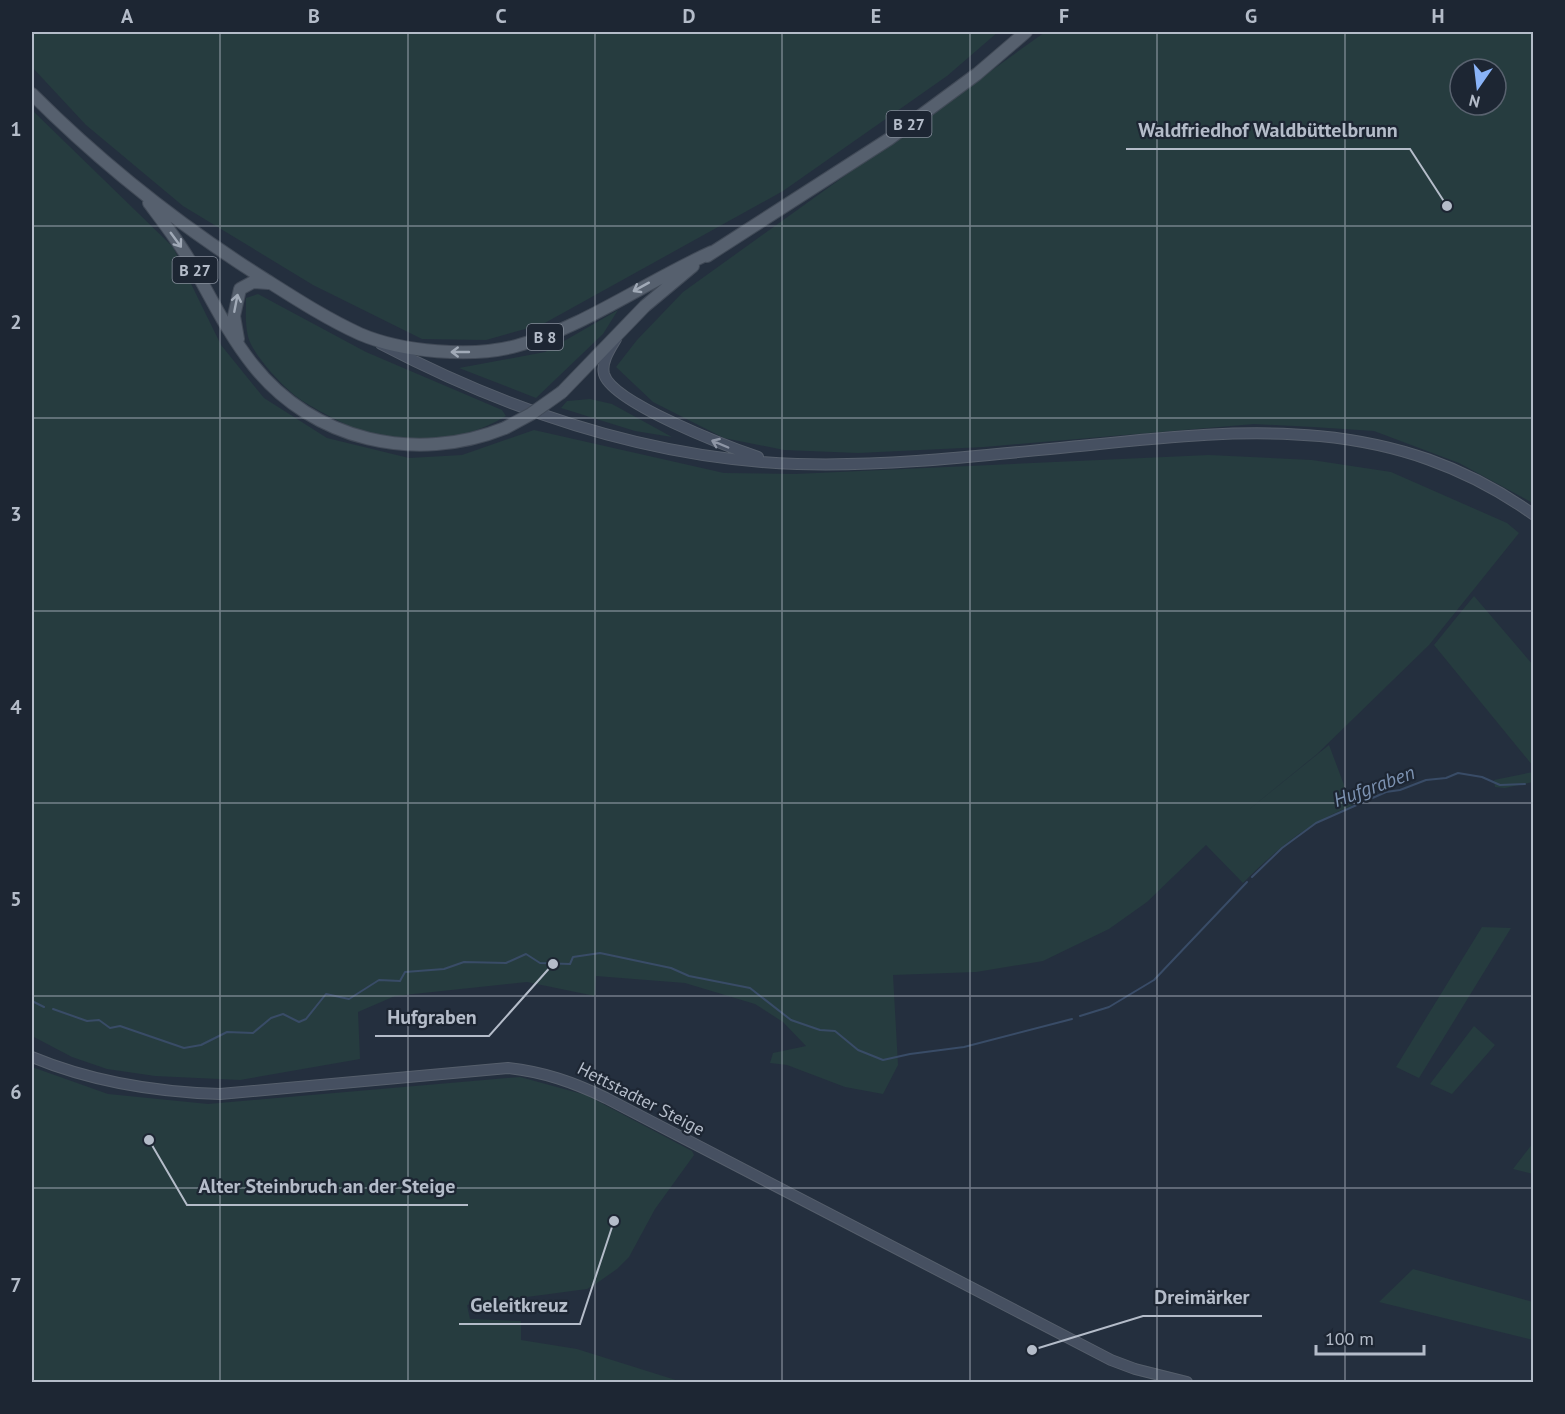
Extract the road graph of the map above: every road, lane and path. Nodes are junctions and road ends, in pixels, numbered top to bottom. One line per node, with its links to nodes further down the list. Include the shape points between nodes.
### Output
1 (1026, 32): 4 (main road, B 27, via 889,139)
2 (32, 94): 3 (main road, B 8)
3 (141, 193): 5 (main road, B 8); 8 (main road, B 27, one-way to 8, via 181,246)
4 (712, 252): 6 (main road, B 8, one-way to 6, via 542,338 514,347 485,352 439,352); 7 (main road, B 27, via 661,291)
5 (273, 284): 6 (main road, B 8); 8 (main road, one-way to 5, via 234,315 240,289 253,282)
6 (362, 335): 9 (main road, via 453,379 588,428 695,454)
7 (618, 335): 8 (main road, B 27, bridge, via 562,392 531,414 476,438 430,446 386,443 330,426 292,404 267,382); 9 (main road, B 27, one-way to 7, via 662,417 610,384 603,364)
8 (242, 351)
9 (775, 463): 10 (main road, via 914,460 1242,431 1388,446 1484,485)
10 (1533, 515)
11 (32, 1057): 12 (main road, Hettstadter Steige, via 91,1078 210,1094 465,1070 508,1068 543,1072 606,1098 1111,1360)
12 (1188, 1383)

